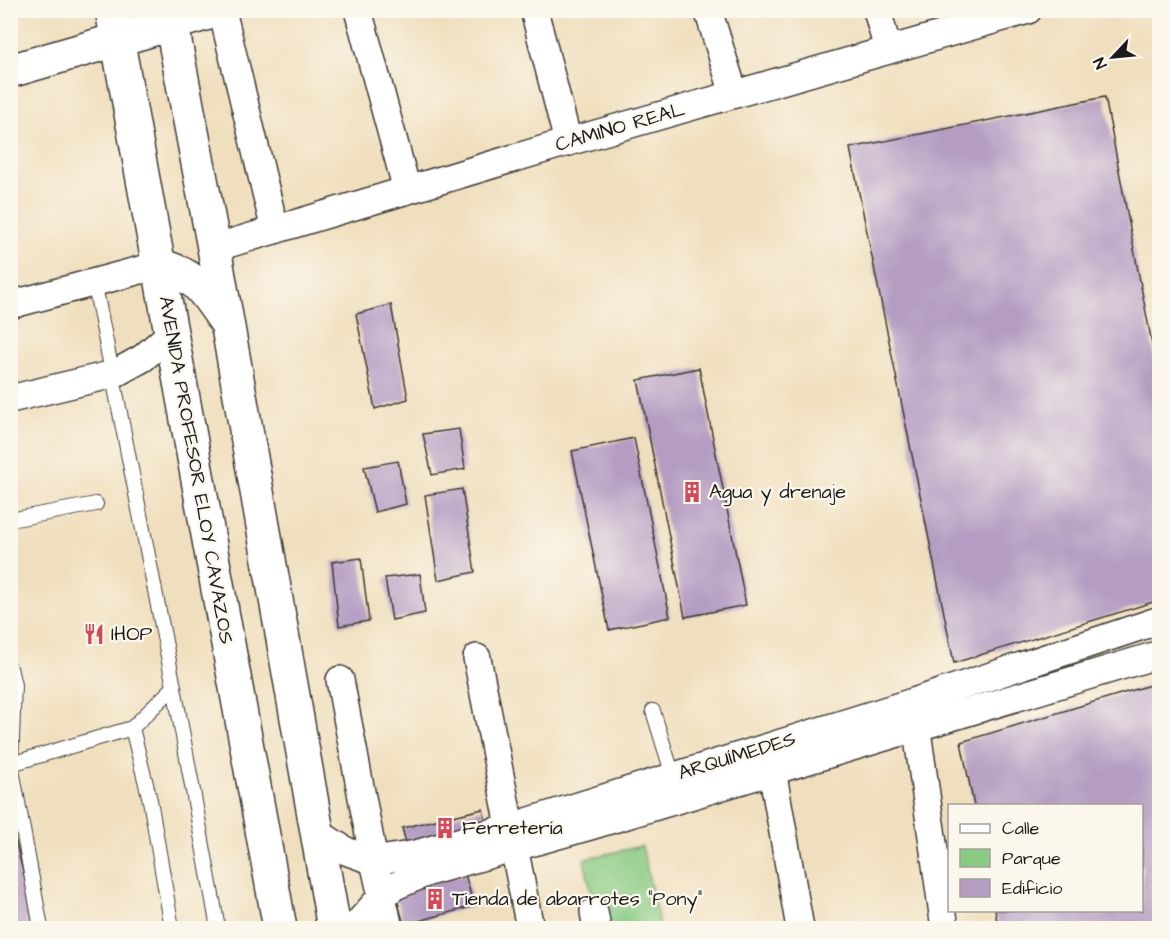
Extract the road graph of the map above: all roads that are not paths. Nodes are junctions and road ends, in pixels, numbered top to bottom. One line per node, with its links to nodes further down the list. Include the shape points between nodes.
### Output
1 (220, 10): 7 (main road); 14 (street)
2 (358, 10): 13 (street)
3 (534, 10): 12 (street)
4 (708, 10): 11 (street)
5 (877, 10): 9 (street)
6 (1028, 10): 9 (street, CAMINO REAL)
7 (171, 17): 8 (main road); 15 (main road)
8 (115, 25): 10 (main road); 16 (main road, AVENIDA PROFESOR ELOY CAVAZOS)
9 (888, 50): 11 (street, CAMINO REAL)
10 (10, 71)
11 (734, 94): 12 (street, CAMINO REAL)
12 (568, 142): 13 (street, CAMINO REAL)
13 (407, 189): 14 (street, CAMINO REAL)
14 (275, 230): 15 (street, CAMINO REAL)
15 (214, 248): 19 (main road)
16 (159, 265): 17 (street); 19 (main road, via 191,278); 20 (main road, AVENIDA PROFESOR ELOY CAVAZOS)
17 (94, 281): 18 (street); 21 (lane)
18 (10, 305)
19 (228, 325): 37 (main road)
20 (170, 334): 21 (street, via 142,358); 44 (main road, AVENIDA PROFESOR ELOY CAVAZOS)
21 (114, 374): 22 (street); 30 (lane)
22 (10, 399)
23 (96, 504): 24 (lane)
24 (10, 520)
25 (1160, 620): 32 (street, ARQUÍMEDES)
26 (1160, 654): 32 (street, ARQUÍMEDES)
27 (477, 658): 38 (street)
28 (10, 668): 35 (lane, via 14,685)
29 (340, 680): 39 (street)
30 (174, 687): 33 (lane); 43 (lane)
31 (652, 711): 36 (lane)
32 (915, 715): 34 (street, ARQUÍMEDES); 50 (street)
33 (132, 728): 35 (lane); 42 (lane, via 150,800)
34 (770, 758): 36 (street, ARQUÍMEDES); 49 (street)
35 (11, 764): 41 (lane)
36 (677, 787): 38 (street, ARQUÍMEDES)
37 (316, 832): 39 (street, ARQUÍMEDES, via 346,851); 45 (main road)
38 (513, 837): 39 (street, ARQUÍMEDES); 40 (street, ARQUÍMEDES, via 394,886); 48 (street)
39 (374, 861): 40 (street)
40 (382, 896): 46 (street, ARQUÍMEDES); 47 (street)
41 (41, 928)
42 (172, 928)
43 (218, 928)
44 (280, 928)
45 (334, 928)
46 (354, 928)
47 (389, 928)
48 (530, 928)
49 (800, 928)
50 (945, 928)

